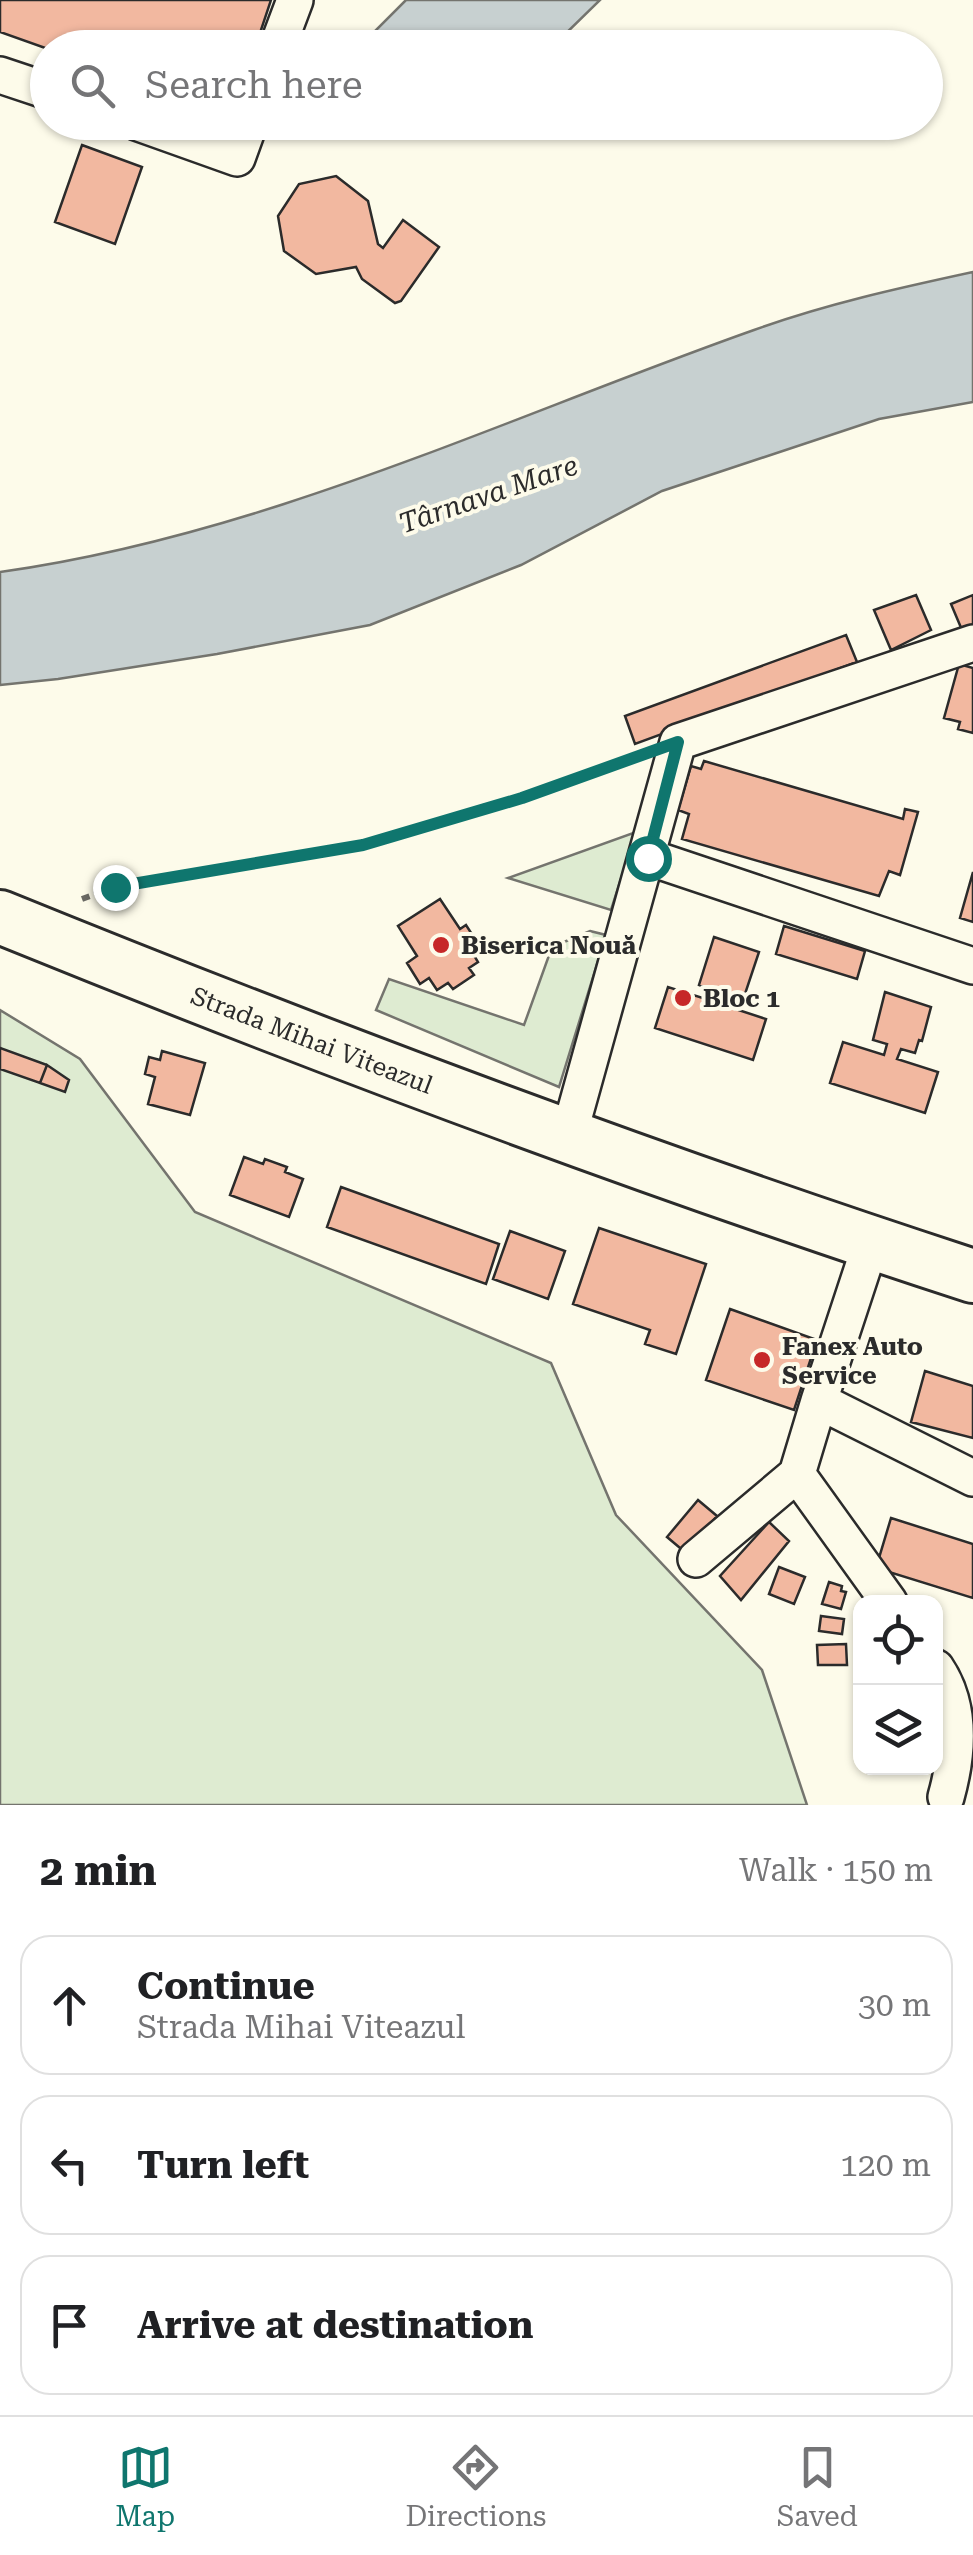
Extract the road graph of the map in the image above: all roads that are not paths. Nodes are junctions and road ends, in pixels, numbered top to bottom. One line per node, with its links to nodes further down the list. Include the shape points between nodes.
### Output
1 (294, 0): 2 (street)
2 (283, 30)
3 (0, 75): 4 (street)
4 (30, 86)
5 (186, 140): 6 (street, via 237,158)
6 (244, 140)
7 (973, 643): 8 (street, via 678,742)
8 (648, 858): 10 (street); 11 (street)
9 (0, 917): 11 (highway, Strada Mihai Viteazul, via 69,919)
10 (973, 966)
11 (568, 1138): 12 (highway, Strada Mihai Viteazul)
12 (871, 1243): 13 (highway, Strada Mihai Viteazul); 14 (street)
13 (973, 1276)
14 (819, 1401): 15 (street); 16 (street)
15 (798, 1474): 17 (street); 18 (street)
16 (973, 1478)
17 (696, 1559)
18 (884, 1595)
19 (943, 1681): 20 (street, via 956,1718)
20 (946, 1797)

